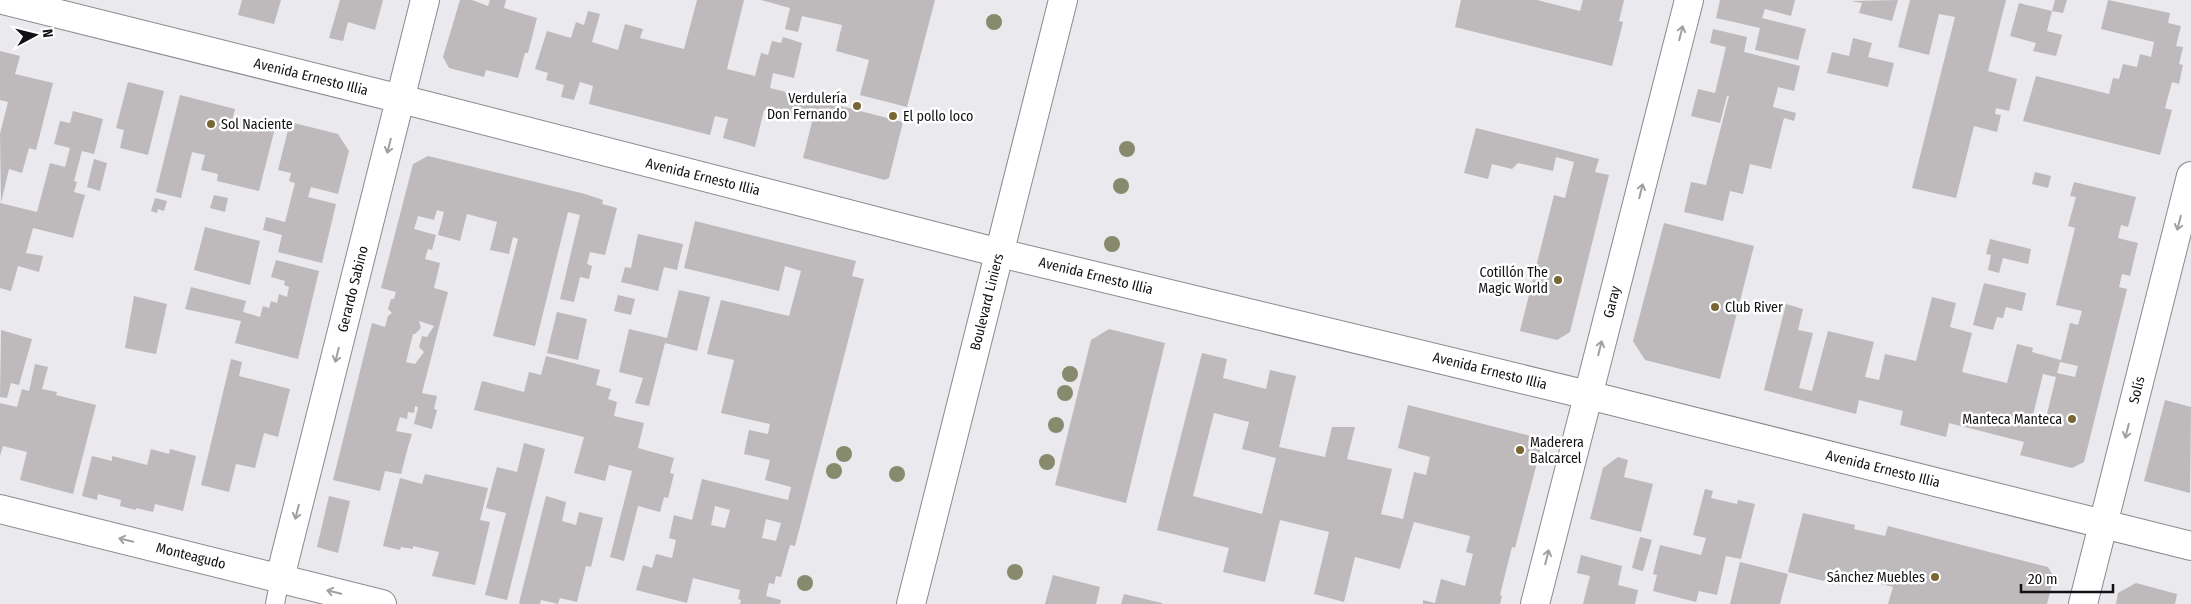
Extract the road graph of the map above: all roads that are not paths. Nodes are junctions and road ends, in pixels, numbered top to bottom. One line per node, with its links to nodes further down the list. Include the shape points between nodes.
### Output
1 (3, 0): 5 (main road, Avenida Ernesto Illia)
2 (425, 0): 5 (main road, Gerardo Sabino)
3 (1062, 0): 7 (main road, Boulevard Liniers)
4 (1689, 0): 8 (main road, Garay, one-way to 4)
5 (401, 99): 7 (main road, Avenida Ernesto Illia); 12 (main road, Gerardo Sabino, one-way to 12)
6 (2191, 176): 10 (main road, Solís, one-way to 10)
7 (1000, 253): 8 (main road, Avenida Ernesto Illia); 14 (main road, Boulevard Liniers)
8 (1588, 395): 10 (main road, Avenida Ernesto Illia); 15 (main road, Garay, one-way to 8)
9 (0, 509): 12 (main road, Monteagudo, one-way to 9)
10 (2104, 525): 11 (main road, Avenida Ernesto Illia); 16 (main road, Solís)
11 (2191, 546)
12 (277, 591): 13 (main road, Monteagudo, one-way to 12)
13 (382, 604)
14 (911, 604)
15 (1535, 604)
16 (2083, 604)

